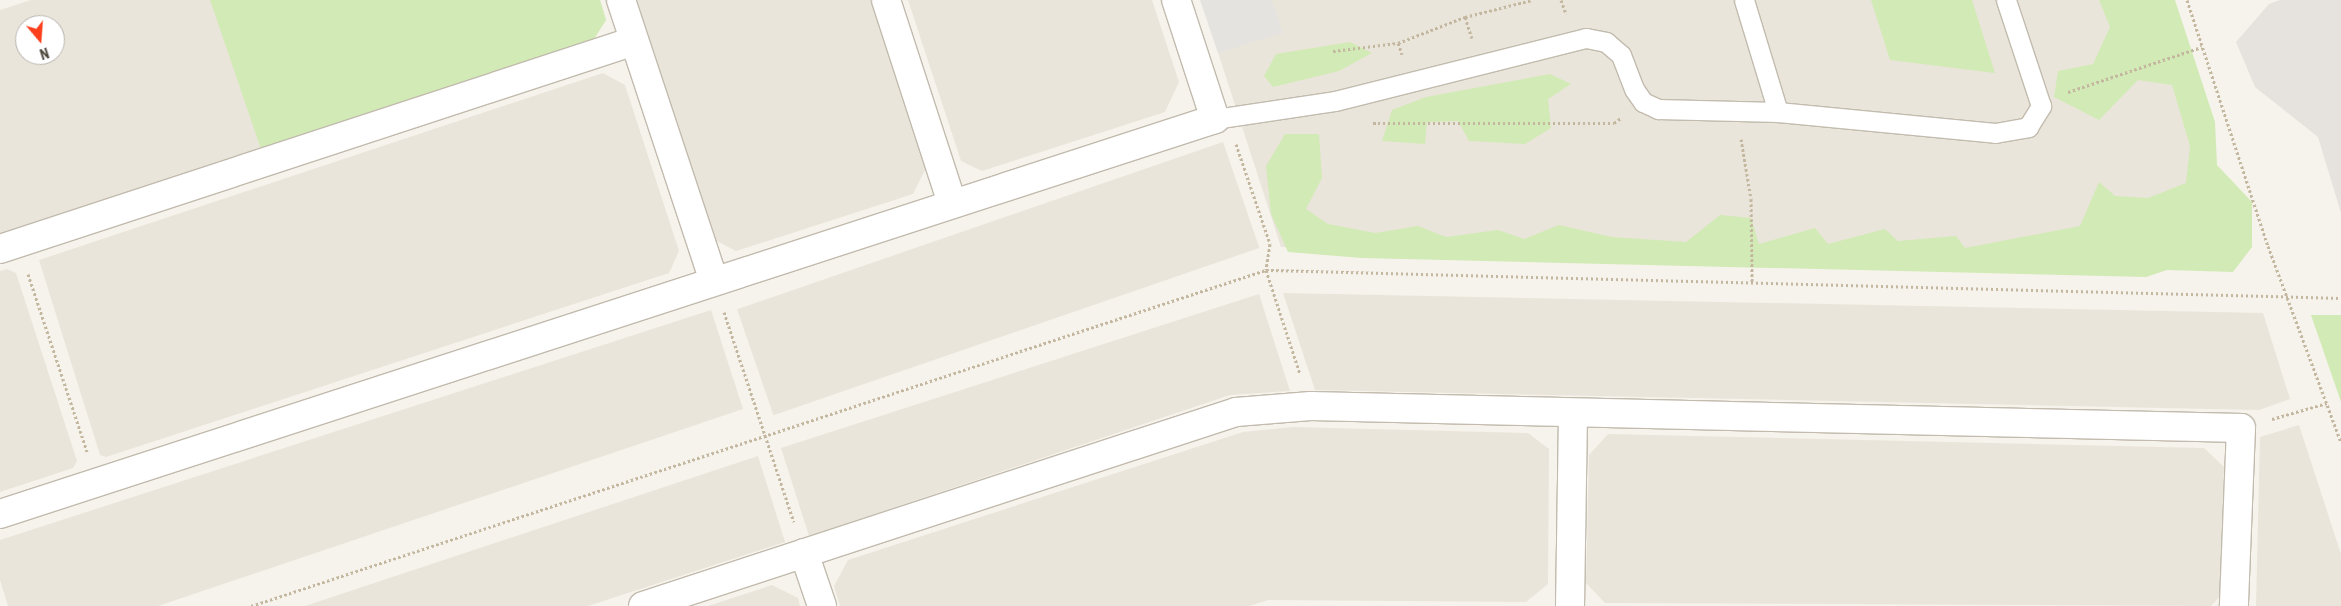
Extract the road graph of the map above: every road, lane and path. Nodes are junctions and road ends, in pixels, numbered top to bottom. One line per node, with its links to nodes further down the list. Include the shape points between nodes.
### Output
1 (621, 0): 8 (street)
2 (886, 0): 17 (street)
3 (1176, 0): 16 (street)
4 (1532, 0): 10 (path, via 1466,17 1398,43)
5 (1744, 0): 14 (lane)
6 (2006, 0): 12 (lane)
7 (2187, 0): 9 (path)
8 (634, 41): 18 (street); 20 (street)
9 (2202, 47): 12 (path); 22 (path)
10 (1333, 51)
11 (1643, 102): 13 (lane, via 1658,109); 15 (path, via 1614,123 1371,124); 16 (lane, via 1621,55 1606,42 1586,38 1335,101)
12 (2041, 106): 14 (lane, via 2028,127 1995,132)
13 (1736, 111): 14 (lane); 21 (path, via 1751,199)
14 (1778, 112)
15 (1370, 117)
16 (1215, 119): 17 (street); 19 (path, via 1234,138 1270,244)
17 (952, 204): 20 (street)
18 (9, 246): 30 (path)
19 (1266, 270): 21 (path); 25 (path); 28 (path)
20 (714, 281): 28 (path); 30 (street)
21 (1752, 283): 22 (path)
22 (2288, 297): 23 (path); 24 (path)
23 (2341, 298)
24 (2327, 402): 27 (path); 29 (path)
25 (1311, 406): 26 (street); 32 (street, via 1236,412)
26 (1572, 413): 27 (street); 36 (street)
27 (2241, 428): 37 (street)
28 (765, 436): 32 (path); 33 (path)
29 (2341, 442)
30 (98, 482): 31 (street)
31 (0, 514)
32 (804, 553): 34 (street); 35 (street)
33 (251, 606)
34 (643, 606)
35 (822, 606)
36 (1570, 606)
37 (2234, 606)

